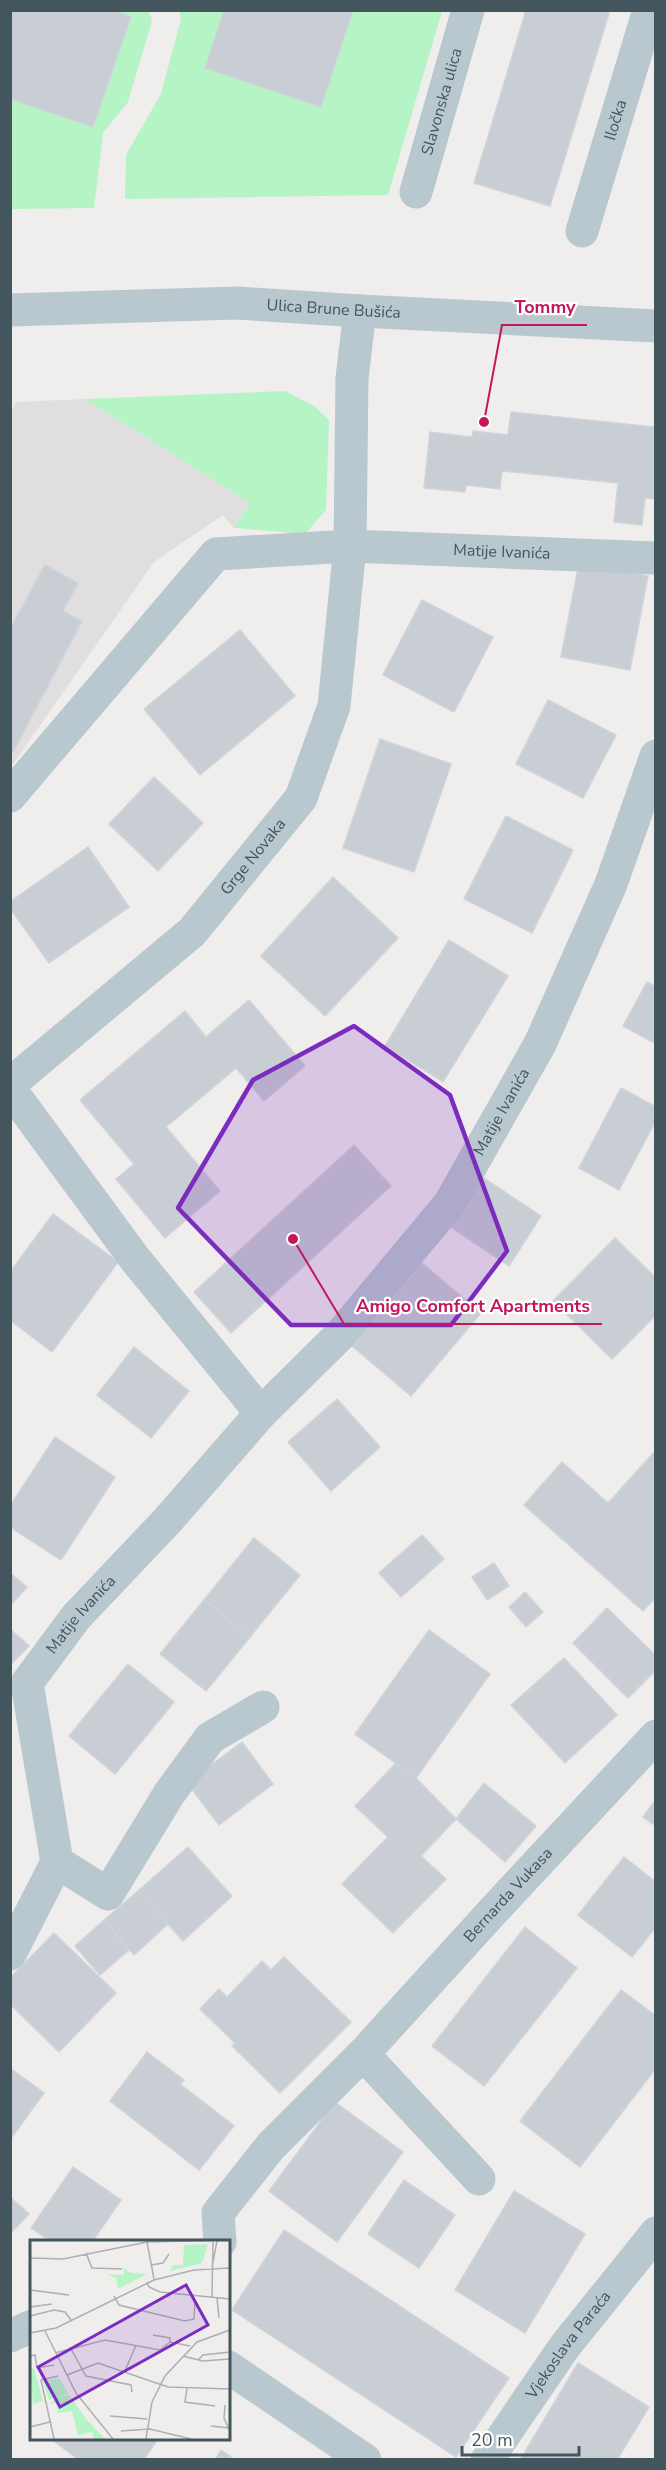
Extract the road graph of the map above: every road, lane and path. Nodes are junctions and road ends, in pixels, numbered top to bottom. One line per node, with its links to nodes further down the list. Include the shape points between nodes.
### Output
1 (468, 10): 3 (street, Slavonska ulica)
2 (649, 10): 4 (street, Iločka)
3 (416, 192)
4 (582, 231)
5 (10, 310): 6 (street, Ulica Brune Bušića, via 237,303)
6 (360, 311): 7 (street, Ulica Brune Bušića); 8 (street, Grge Novaka, via 352,378)
7 (656, 326)
8 (350, 546): 9 (street, Matije Ivanića); 11 (street, via 216,554); 12 (street, Grge Novaka, via 334,706 302,798 192,932)
9 (656, 558)
10 (656, 756): 14 (street, Matije Ivanića, via 611,884 540,1044 450,1203 340,1335)
11 (10, 796)
12 (10, 1084)
13 (10, 1089): 14 (street, via 135,1259)
14 (261, 1413): 17 (street, Matije Ivanića, via 76,1617 27,1683)
15 (263, 1707): 17 (street, via 210,1738 169,1794 108,1894)
16 (656, 1736): 19 (street, Bernarda Vukasa)
17 (57, 1862): 18 (street)
18 (10, 1954)
19 (363, 2054): 20 (street); 21 (street, Bernarda Vukasa, via 271,2146)
20 (479, 2179)
21 (219, 2228)
22 (656, 2233): 27 (street, Vjekoslava Paraća, via 566,2346)
23 (30, 2327): 24 (street)
24 (10, 2336)
25 (230, 2368): 26 (street)
26 (365, 2460)
27 (487, 2460)

